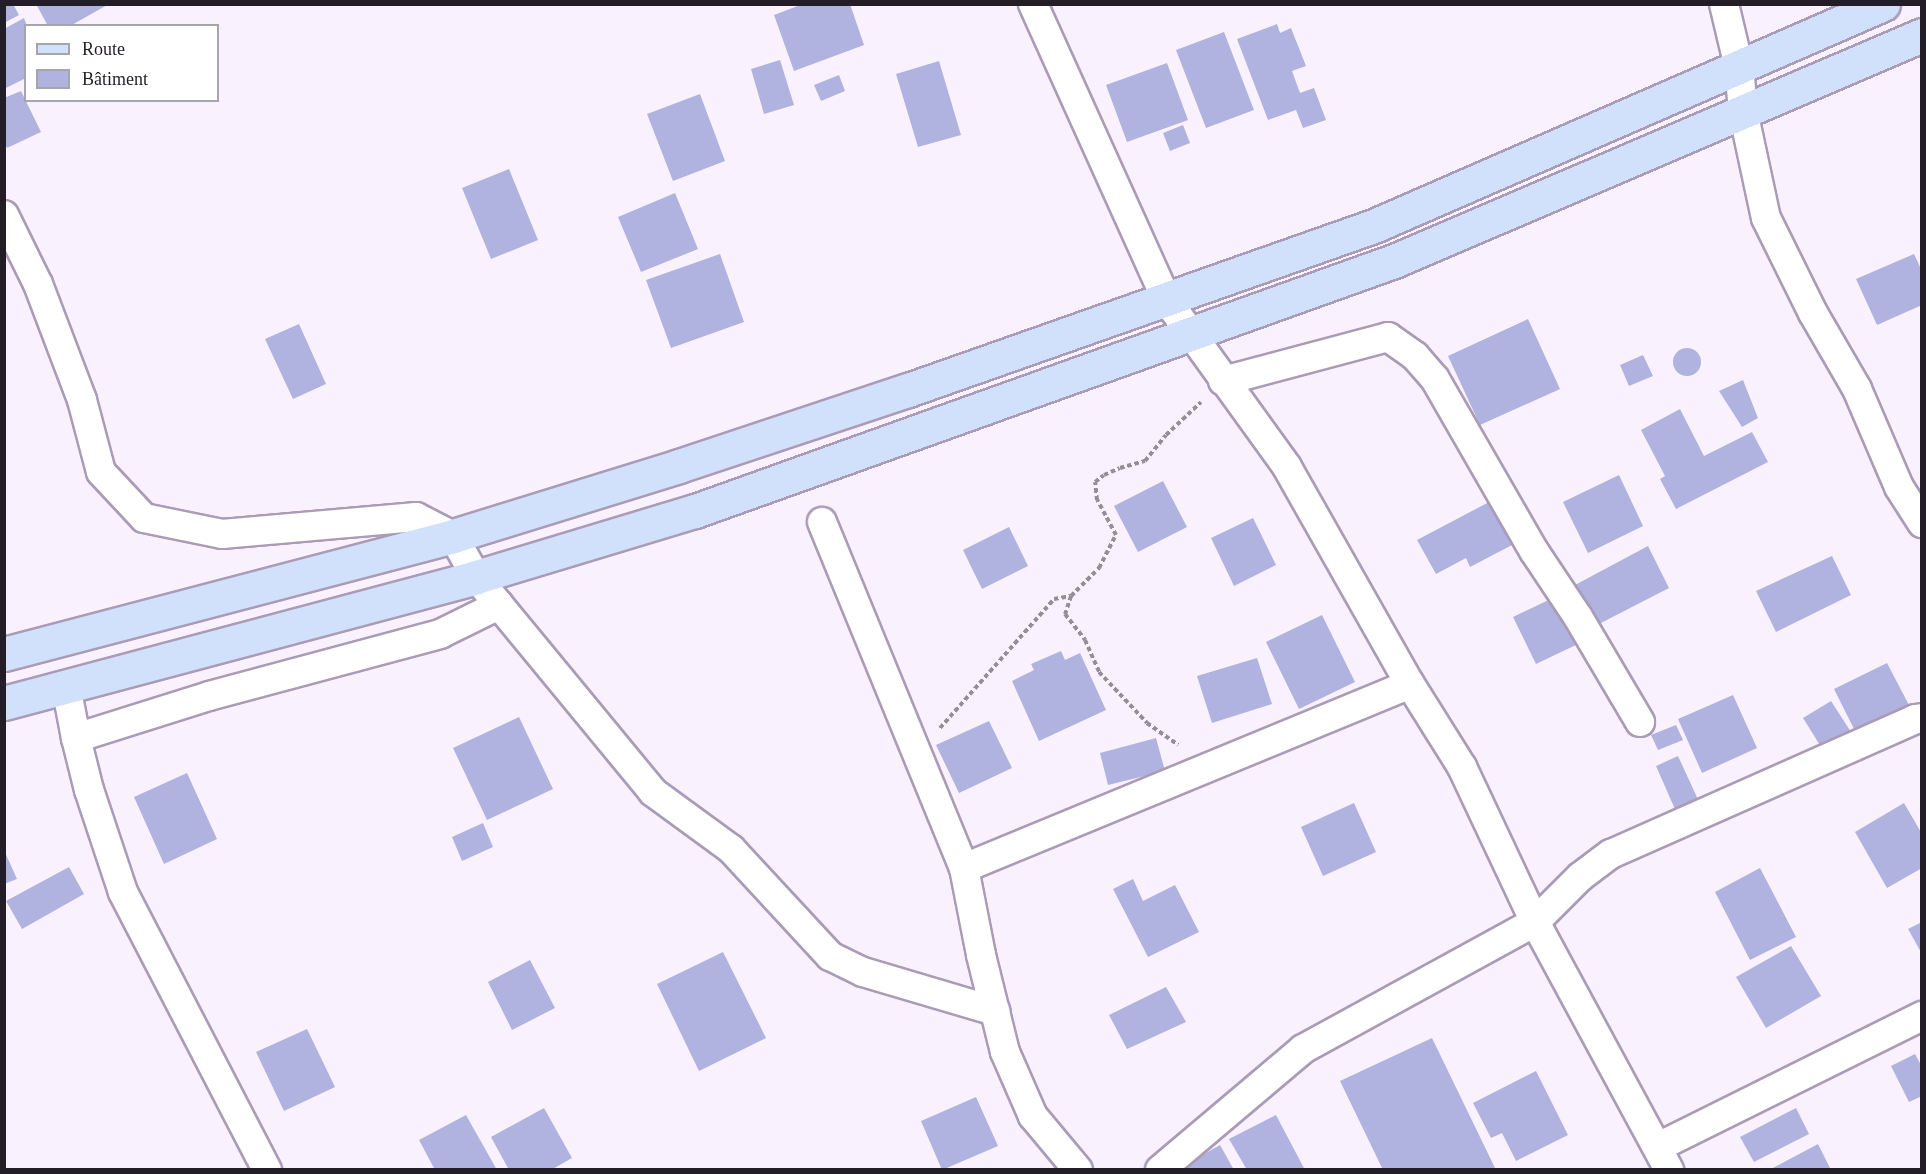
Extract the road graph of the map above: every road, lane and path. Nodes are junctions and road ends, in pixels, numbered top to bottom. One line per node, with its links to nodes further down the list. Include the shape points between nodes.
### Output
1 (1033, 4): 8 (street)
2 (1724, 4): 5 (street)
3 (1883, 4): 5 (main road)
4 (1922, 35): 6 (main road)
5 (1739, 67): 6 (street); 8 (main road, via 1376,225)
6 (1743, 111): 9 (main road, via 1394,261); 12 (street, via 1766,218 1813,314 1857,389 1899,487)
7 (4, 215): 13 (street, via 38,284 82,400 100,472 144,518 222,534 416,518)
8 (1166, 300): 9 (street); 13 (main road, via 875,401)
9 (1190, 335): 10 (street); 14 (main road, via 695,511)
10 (1223, 381): 15 (path, via 1166,435 1145,461 1120,468 1095,482 1097,500 1116,535 1099,568); 18 (street, via 1287,467); 22 (street, via 1388,337 1415,356 1435,379 1534,551 1578,616)
11 (822, 522): 24 (street)
12 (1922, 523)
13 (453, 536): 14 (street); 17 (main road)
14 (476, 577): 16 (street); 19 (main road)
15 (1071, 596): 24 (path, via 1054,599); 25 (path, via 1065,614 1085,640 1099,672 1147,723)
16 (500, 605): 23 (street, via 440,634 209,696); 28 (street, via 653,792 731,849 830,956 863,972)
17 (4, 654)
18 (1410, 684): 25 (street); 27 (street, via 1462,767)
19 (66, 686): 20 (main road); 23 (street)
20 (4, 703)
21 (1922, 718): 27 (street, via 1611,854 1580,877)
22 (1640, 722)
23 (76, 738): 31 (street, via 123,892)
24 (917, 754): 26 (street)
25 (1211, 766): 26 (street)
26 (964, 868): 28 (street)
27 (1535, 922): 30 (street); 33 (street, via 1303,1049)
28 (994, 1011): 32 (street, via 1005,1052 1033,1116)
29 (1922, 1016): 30 (street)
30 (1664, 1158)
31 (267, 1170)
32 (1078, 1170)
33 (1160, 1170)

